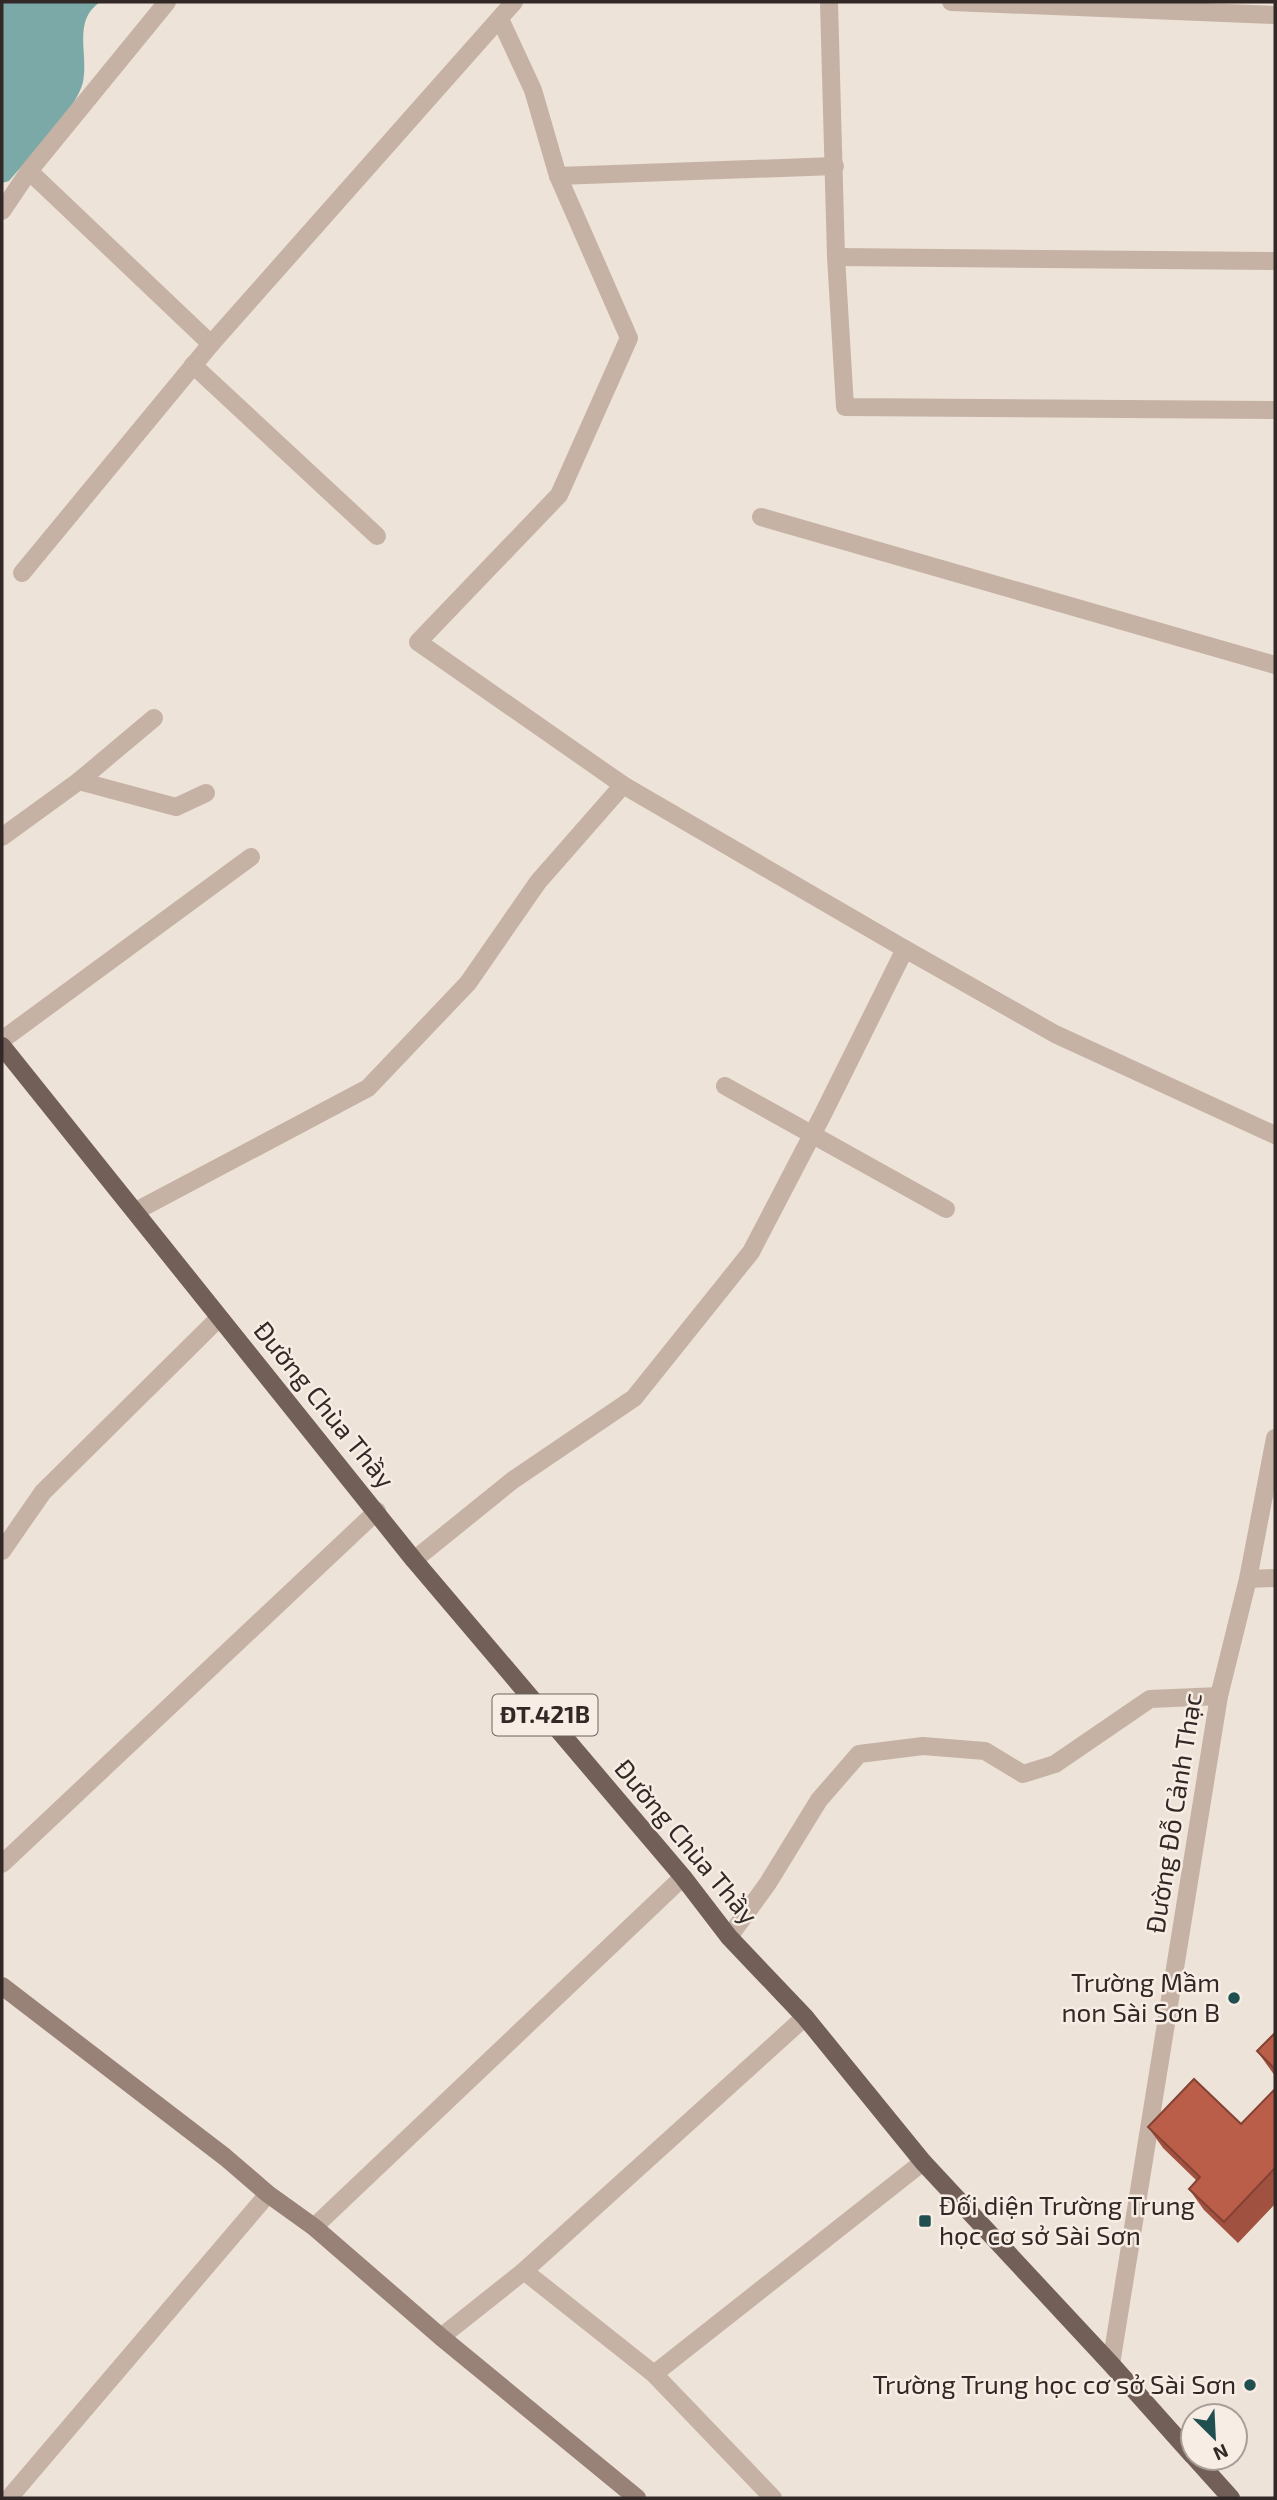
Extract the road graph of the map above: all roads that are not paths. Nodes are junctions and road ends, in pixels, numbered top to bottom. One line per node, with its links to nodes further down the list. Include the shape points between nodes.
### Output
1 (167, 2): 8 (street)
2 (514, 2): 6 (street)
3 (828, 2): 7 (street)
4 (951, 2): 5 (street)
5 (1275, 15)
6 (500, 19): 9 (street, via 533,90); 13 (street)
7 (835, 166): 9 (street); 11 (street)
8 (29, 171): 10 (street); 13 (street)
9 (558, 176): 22 (street, via 629,338 559,495 418,642)
10 (2, 211)
11 (836, 257): 12 (street); 15 (street, via 845,407)
12 (1275, 261)
13 (211, 344): 14 (street)
14 (193, 365): 17 (street); 18 (street)
15 (1275, 410)
16 (761, 517): 19 (street)
17 (377, 536)
18 (22, 573)
19 (1275, 665)
20 (154, 718): 21 (street)
21 (79, 781): 23 (street, via 176,807); 24 (street)
22 (623, 785): 26 (street); 33 (street, via 538,882 468,983 368,1088)
23 (206, 793)
24 (2, 837)
25 (251, 857): 27 (street)
26 (905, 949): 30 (street); 31 (street, via 1055,1034)
27 (2, 1040)
28 (2, 1046): 33 (main road, Đường Chùa Thầy / ĐT.421B)
29 (725, 1086): 30 (street)
30 (812, 1135): 32 (street); 38 (street, via 751,1252 634,1398 513,1480)
31 (1275, 1135)
32 (946, 1209)
33 (136, 1211): 34 (main road, Đường Chùa Thầy / ĐT.421B)
34 (219, 1318): 36 (main road, Đường Chùa Thầy / ĐT.421B); 37 (street, via 43,1492)
35 (1275, 1438): 40 (street, Đường Đỗ Cảnh Thạc)
36 (377, 1511): 38 (main road, Đường Chùa Thầy / ĐT.421B); 42 (street)
37 (2, 1551)
38 (414, 1560): 43 (main road, Đường Chùa Thầy / ĐT.421B)
39 (1275, 1578): 40 (street)
40 (1248, 1579): 41 (street, Đường Đỗ Cảnh Thạc)
41 (1219, 1696): 44 (street, via 1150,1699 1055,1765 1023,1774 985,1751 923,1746 859,1754 819,1800); 52 (street, Đường Đỗ Cảnh Thạc)
42 (2, 1864)
43 (682, 1877): 44 (main road, Đường Chùa Thầy / ĐT.421B); 49 (street)
44 (729, 1937): 46 (main road, Đường Chùa Thầy / ĐT.421B)
45 (2, 1986): 48 (main road)
46 (805, 2017): 47 (main road, Đường Chùa Thầy / ĐT.421B); 50 (street)
47 (923, 2162): 52 (main road, Đường Chùa Thầy / ĐT.421B); 53 (street)
48 (268, 2194): 49 (main road); 56 (street)
49 (314, 2227): 51 (main road)
50 (524, 2271): 51 (street); 53 (street)
51 (441, 2337): 57 (main road)
52 (1111, 2364): 54 (main road, Đường Chùa Thầy / ĐT.421B)
53 (654, 2374): 58 (street)
54 (1179, 2440)
55 (1208, 2472): 59 (main road, Đường Chùa Thầy / ĐT.421B)
56 (9, 2498)
57 (637, 2498)
58 (773, 2498)
59 (1231, 2498)

